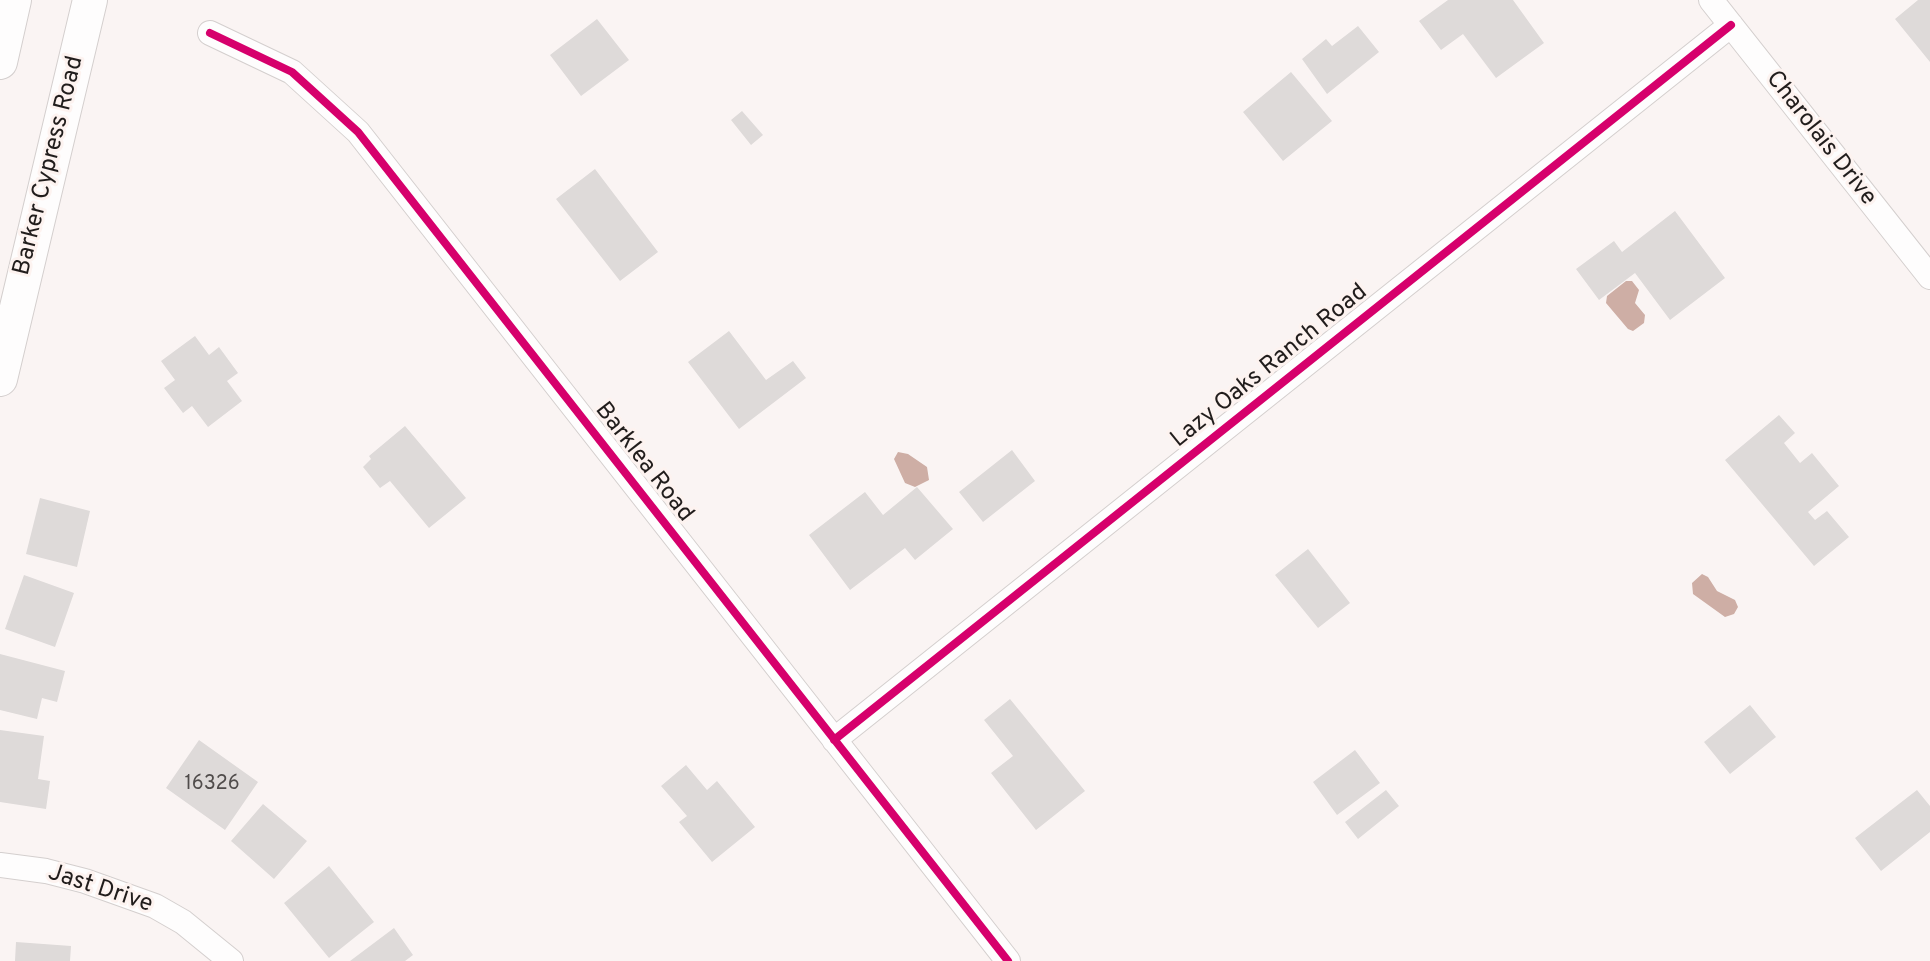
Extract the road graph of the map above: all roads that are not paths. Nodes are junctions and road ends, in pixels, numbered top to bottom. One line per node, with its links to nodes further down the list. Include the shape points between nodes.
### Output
1 (14, 0): 6 (main road)
2 (90, 0): 8 (main road, Barker Cypress Road)
3 (1711, 0): 4 (street, Charolais Drive)
4 (1731, 25): 7 (street, Charolais Drive); 9 (street, Lazy Oaks Ranch Road)
5 (210, 33): 9 (street, Barklea Road, via 292,72 358,132)
6 (0, 62)
7 (1930, 277)
8 (0, 379)
9 (834, 740): 12 (street, Barklea Road)
10 (0, 865): 11 (street, Jast Drive, via 85,881 155,906)
11 (231, 961)
12 (1008, 961)

